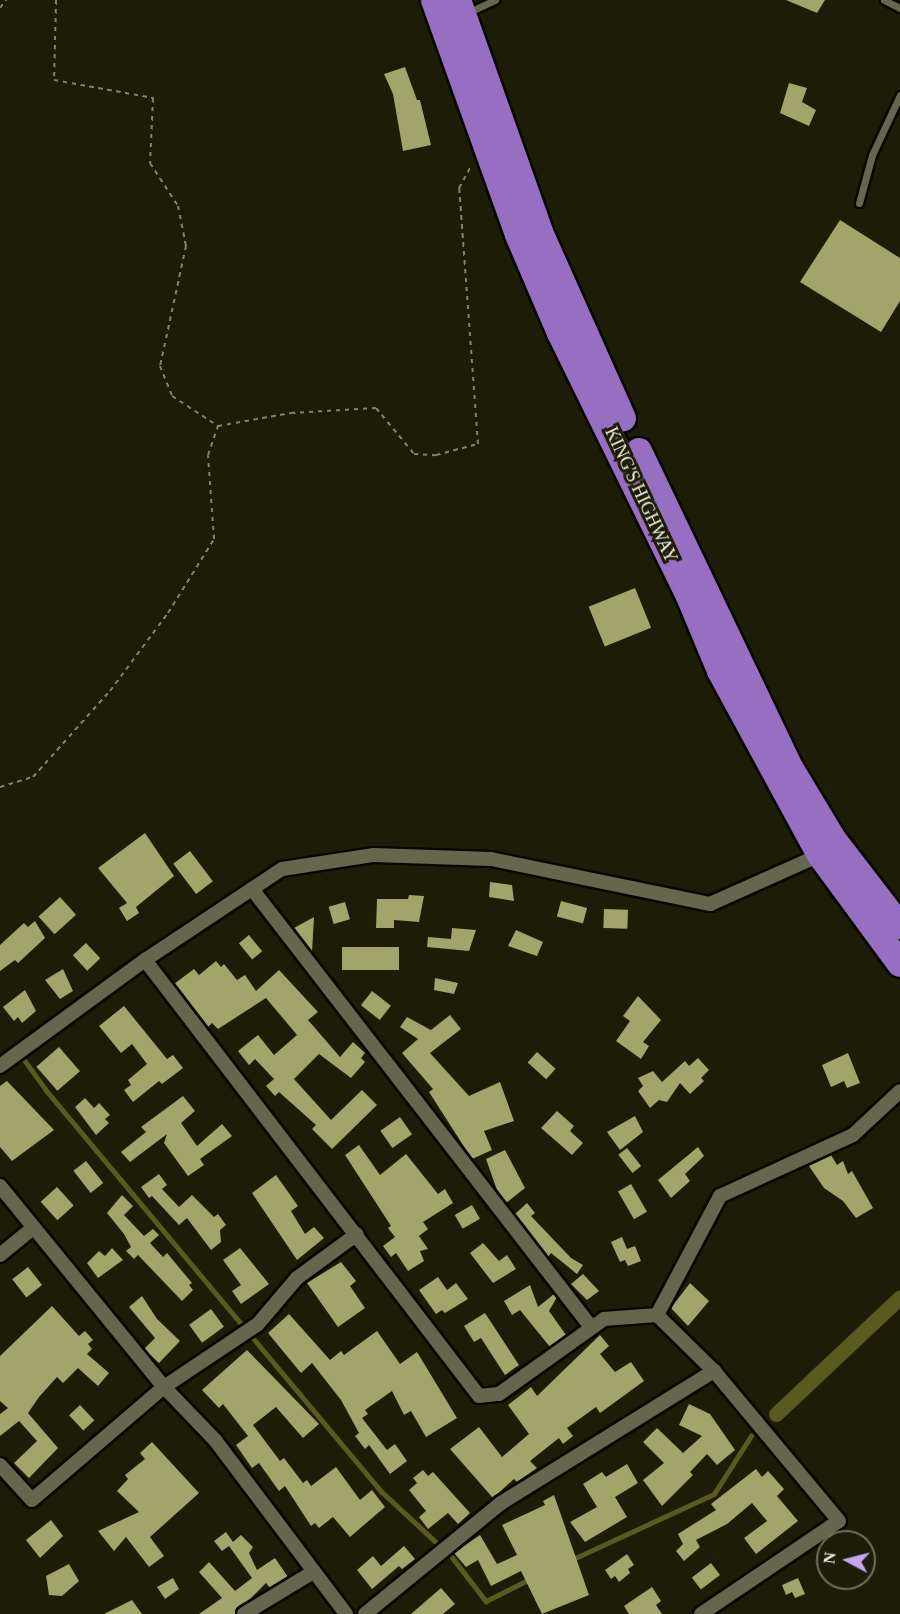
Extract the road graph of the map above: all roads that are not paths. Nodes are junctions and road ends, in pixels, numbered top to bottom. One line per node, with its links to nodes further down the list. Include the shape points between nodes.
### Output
1 (434, 0): 8 (highway, KING'S HIGHWAY, via 518,235 560,333 618,444 720,671)
2 (495, 0): 4 (lane)
3 (884, 0): 5 (lane)
4 (460, 8): 10 (highway, KING'S HIGHWAY, via 572,309 746,676 791,769 833,839)
5 (900, 8)
6 (900, 95): 7 (lane, via 872,155)
7 (859, 203)
8 (820, 855): 9 (street, via 710,904 491,859 374,855 282,869); 12 (highway, KING'S HIGHWAY)
9 (252, 889): 11 (street); 20 (street)
10 (900, 926)
11 (145, 960): 13 (street); 17 (street)
12 (900, 964)
13 (0, 1066)
14 (900, 1091): 19 (street, via 853,1134 720,1196)
15 (0, 1186): 16 (street)
16 (33, 1228): 18 (street); 22 (street)
17 (357, 1234): 20 (street, via 483,1398 499,1394); 22 (street, via 297,1278 245,1335)
18 (0, 1255)
19 (657, 1315): 20 (street, via 604,1319); 21 (street)
20 (591, 1327)
21 (714, 1371): 27 (street, via 501,1503); 28 (street, via 839,1521)
22 (164, 1387): 23 (street, via 32,1500); 24 (street, via 215,1440)
23 (0, 1465)
24 (313, 1572): 25 (street); 26 (street)
25 (244, 1614)
26 (346, 1614)
27 (365, 1614)
28 (701, 1614)

